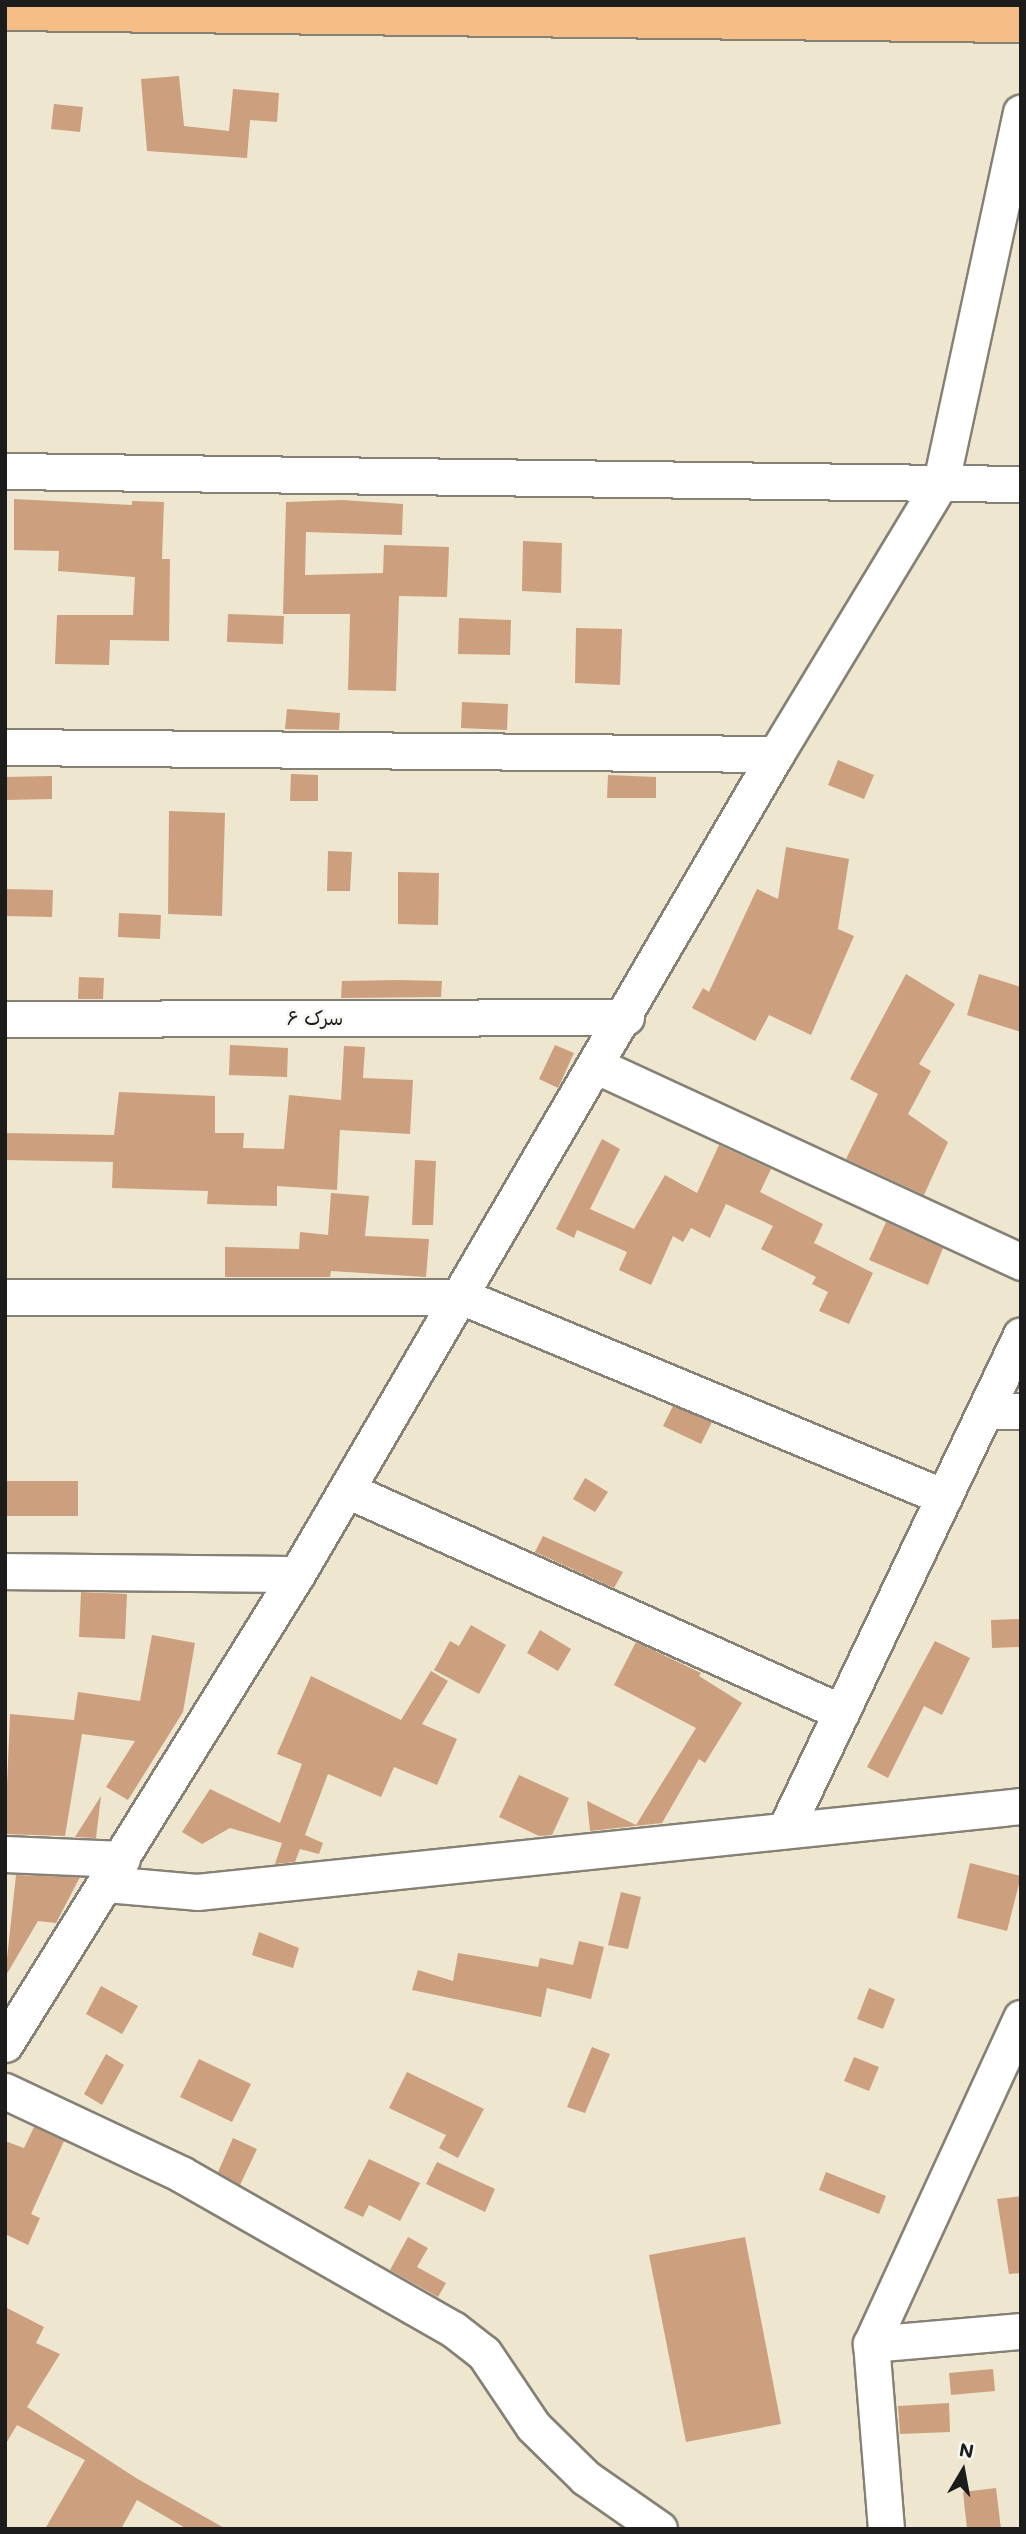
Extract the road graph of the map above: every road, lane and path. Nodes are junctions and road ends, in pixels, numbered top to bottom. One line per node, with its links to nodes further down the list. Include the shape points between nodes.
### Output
1 (5, 11): 2 (main road)
2 (552, 11): 3 (main road)
3 (1021, 23)
4 (1021, 113): 6 (street)
5 (5, 471): 6 (street)
6 (941, 482): 7 (street); 9 (street)
7 (1021, 484)
8 (5, 747): 9 (street)
9 (776, 754): 10 (street)
10 (626, 1017): 11 (street, سرک ۶); 12 (street)
11 (5, 1018)
12 (597, 1066): 13 (street); 15 (street)
13 (1021, 1262)
14 (5, 1297): 15 (street)
15 (463, 1297): 19 (street); 20 (street)
16 (1021, 1335): 17 (street)
17 (985, 1411): 18 (street); 20 (street)
18 (1021, 1411)
19 (347, 1490): 22 (street); 23 (street)
20 (944, 1497): 23 (street)
21 (5, 1571): 22 (street)
22 (297, 1574): 27 (street)
23 (841, 1712): 25 (street)
24 (1021, 1806): 25 (street)
25 (785, 1830): 27 (street, via 197,1892)
26 (5, 1854): 27 (street)
27 (114, 1871): 29 (street)
28 (1021, 2018): 30 (street)
29 (5, 2044)
30 (1008, 2073): 33 (street)
31 (5, 2091): 34 (street, via 181,2174 453,2329 484,2353 533,2426 586,2478)
32 (1021, 2331): 33 (street)
33 (871, 2344): 35 (street)
34 (659, 2529)
35 (886, 2529)

